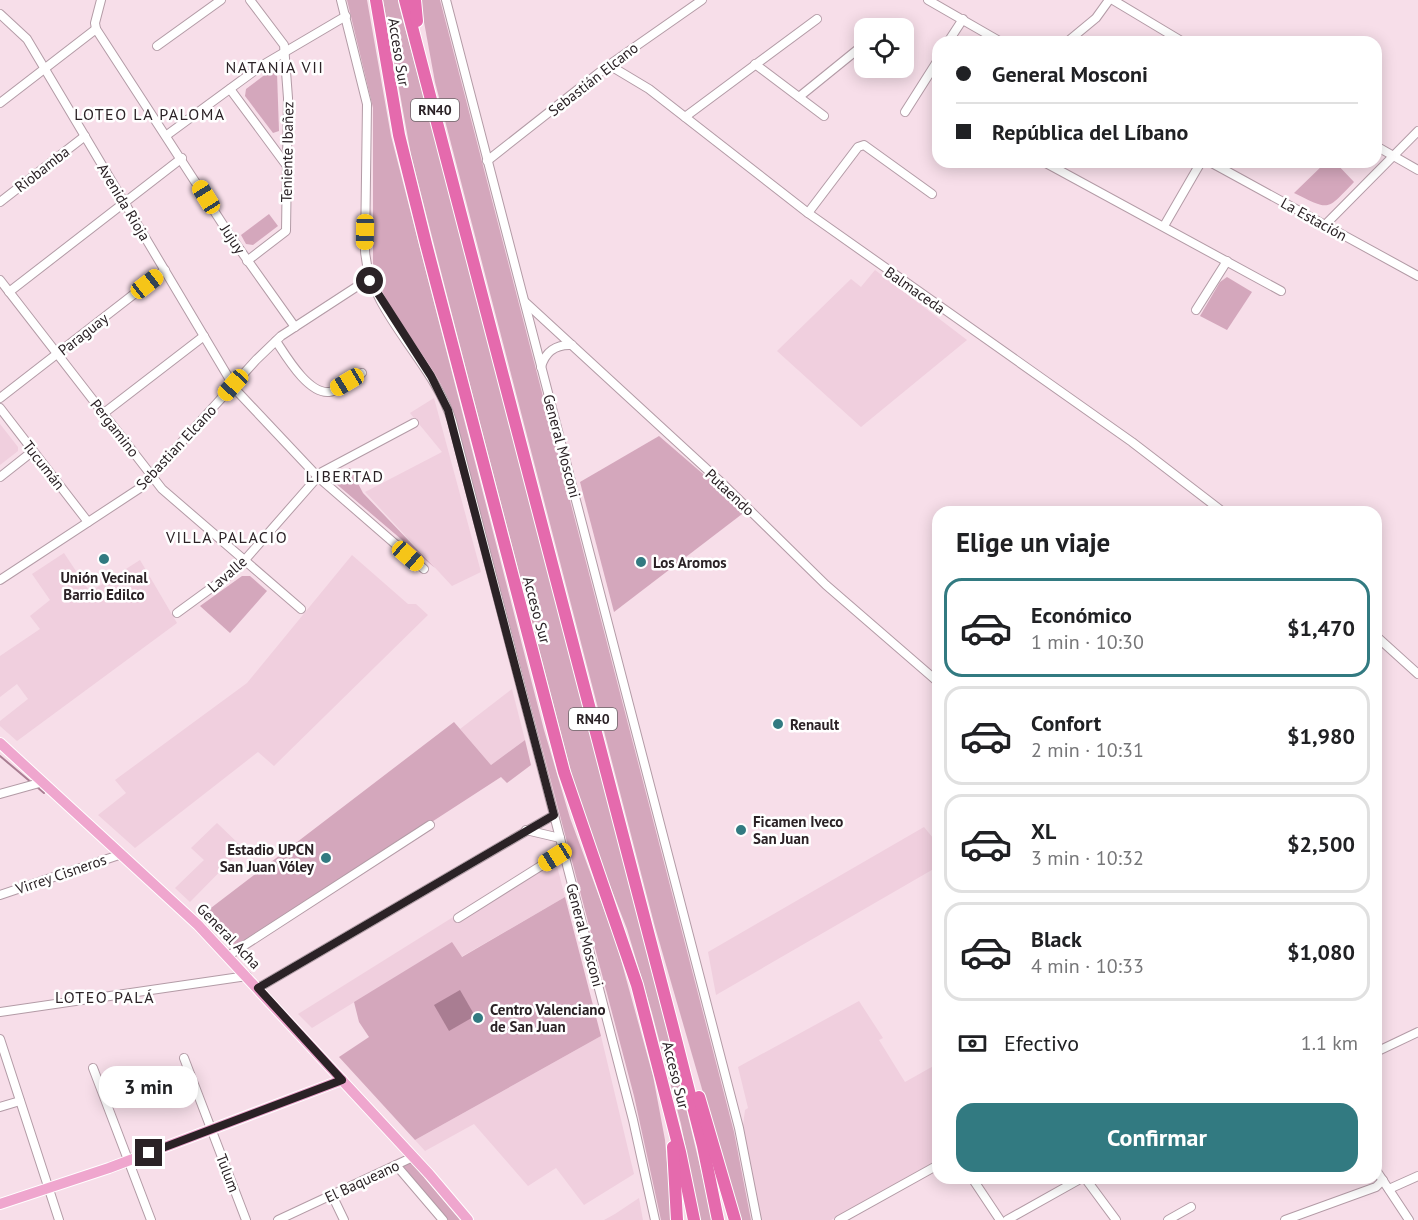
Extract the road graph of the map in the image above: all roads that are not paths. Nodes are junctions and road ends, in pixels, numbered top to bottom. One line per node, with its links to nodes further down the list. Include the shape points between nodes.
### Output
1 (100, 0): 16 (street)
2 (221, 0): 21 (street)
3 (250, 0): 22 (street, Teniente Ibañez, via 284,45)
4 (341, 0): 13 (street, General Mosconi)
5 (376, 0): 114 (highway, Acceso Sur / RN40, via 406,166 555,737 580,824 632,969)
6 (405, 0): 26 (highway, Acceso Sur / RN40)
7 (415, 0): 26 (highway)
8 (446, 0): 41 (street, General Mosconi)
9 (702, 0): 25 (street, Sebastián Elcano)
10 (928, 0): 15 (street)
11 (1111, 0): 19 (street); 20 (street)
12 (0, 14): 27 (street, Avenida Rioja, via 27,39)
13 (346, 16): 22 (street); 59 (street, General Mosconi, via 367,104 365,250)
14 (817, 19): 24 (street)
15 (963, 20): 17 (street); 18 (street)
16 (96, 29): 27 (street); 36 (street, Jujuy)
17 (952, 36)
18 (991, 36)
19 (1074, 36)
20 (1173, 36)
21 (158, 46)
22 (284, 52): 29 (street); 42 (street, Teniente Ibañez)
23 (854, 52): 30 (street)
24 (756, 64): 30 (street); 34 (street)
25 (609, 65): 34 (street, Balmaceda); 41 (street, Sebastián Elcano)
26 (423, 67): 106 (highway, Acceso Sur / RN40)
27 (45, 69): 31 (street); 37 (street, Avenida Rioja)
28 (932, 69): 32 (street)
29 (230, 88): 36 (street); 42 (street)
30 (799, 97): 33 (street)
31 (0, 103)
32 (905, 112)
33 (824, 116)
34 (685, 117): 52 (street, Balmaceda)
35 (1418, 131): 39 (street)
36 (167, 135): 40 (street, Jujuy)
37 (85, 136): 50 (street, Riobamba); 51 (street, Avenida Rioja)
38 (1382, 149): 39 (street)
39 (1394, 155): 43 (street); 48 (street)
40 (182, 158): 51 (street); 55 (street, Jujuy)
41 (487, 161): 63 (street, General Mosconi)
42 (287, 166): 55 (street, Teniente Ibañez, via 286,231)
43 (1382, 167)
44 (1055, 168): 54 (street)
45 (1198, 168): 54 (street)
46 (1221, 168): 53 (street, La Estación)
47 (1381, 168): 53 (street)
48 (1418, 170)
49 (932, 194): 52 (street, via 864,145 858,147)
50 (0, 202)
51 (125, 202): 57 (street, Avenida Rioja); 62 (street)
52 (808, 213): 81 (street, Balmaceda, via 1132,442)
53 (1325, 225): 58 (street, La Estación)
54 (1164, 226): 56 (street)
55 (247, 261): 65 (street, Jujuy)
56 (1227, 261): 61 (street); 64 (street)
57 (165, 270): 66 (street, Avenida Rioja); 69 (street, Paraguay)
58 (1418, 276)
59 (370, 278): 65 (street, Sebastian Elcano); 94 (street, General Mosconi, via 448,410)
60 (0, 280): 62 (street, Pergamino)
61 (1281, 291)
62 (9, 292): 69 (street, Pergamino)
63 (524, 302): 68 (street, Putaendo); 70 (street, General Mosconi)
64 (1196, 310)
65 (295, 327): 67 (street, Sebastian Elcano)
66 (204, 336): 72 (street, Avenida Rioja); 75 (street)
67 (276, 341): 71 (street, via 300,376 323,392 333,391); 72 (street, Sebastian Elcano)
68 (572, 345): 70 (street, via 550,351); 90 (street, Putaendo, via 826,585)
69 (57, 354): 73 (street, Paraguay); 75 (street, Pergamino)
70 (541, 368): 144 (street, General Mosconi, via 743,1142)
71 (362, 374)
72 (233, 385): 78 (street, Sebastian Elcano); 80 (street, Avenida Rioja)
73 (0, 398)
74 (0, 408): 77 (street, Tucumán)
75 (104, 414): 78 (street, Pergamino)
76 (414, 423): 80 (street, Lavalle)
77 (33, 451): 79 (street); 82 (street, Tucumán)
78 (152, 475): 82 (street, Sebastian Elcano, via 140,488); 83 (street, Pergamino, via 162,489)
79 (0, 477)
80 (318, 477): 83 (street, Lavalle); 84 (street, Avenida Rioja)
81 (1215, 506)
82 (88, 522): 85 (street, Sebastian Elcano)
83 (244, 560): 86 (street, Pergamino); 87 (street, Lavalle)
84 (424, 569)
85 (0, 580)
86 (301, 609)
87 (177, 613)
88 (1382, 641): 89 (street)
89 (1418, 674)
90 (932, 677)
91 (0, 743): 92 (main road, General Acha)
92 (43, 782): 93 (street); 99 (main road, General Acha)
93 (0, 794)
94 (554, 815): 96 (street); 97 (street, General Mosconi)
95 (430, 825): 102 (street)
96 (526, 830): 97 (street); 104 (street)
97 (560, 838): 98 (street, General Mosconi)
98 (563, 852): 101 (street); 139 (street, General Mosconi)
99 (122, 854): 100 (street, Virrey Cisneros); 102 (main road, General Acha)
100 (0, 895)
101 (458, 918)
102 (228, 956): 103 (main road, General Acha)
103 (247, 976): 104 (main road, General Acha); 105 (street)
104 (258, 988): 112 (main road, General Acha)
105 (0, 1012)
106 (672, 1024): 142 (highway, Acceso Sur / RN40); 143 (highway, via 716,1149)
107 (1418, 1032): 109 (street)
108 (0, 1039): 113 (street)
109 (1382, 1049)
110 (184, 1058): 116 (street, Tulum)
111 (93, 1068): 118 (street)
112 (342, 1080): 116 (main road); 117 (main road, General Acha)
113 (20, 1101): 115 (street); 127 (street)
114 (668, 1101): 140 (highway); 141 (highway, Acceso Sur / RN40)
115 (0, 1107)
116 (212, 1129): 118 (main road); 134 (street, Tulum)
117 (413, 1157): 119 (street, El Baqueano); 138 (main road, General Acha)
118 (129, 1161): 127 (main road); 133 (street)
119 (396, 1165): 129 (street, El Baqueano); 137 (street)
120 (932, 1167): 145 (street)
121 (1418, 1176): 128 (street)
122 (1383, 1180): 128 (street)
123 (976, 1184): 146 (street)
124 (1073, 1184): 147 (street)
125 (1089, 1184): 148 (street)
126 (1379, 1184): 150 (street)
127 (48, 1188): 130 (main road); 132 (street)
128 (1389, 1189): 151 (street)
129 (332, 1195): 135 (street, El Baqueano); 136 (street)
130 (0, 1204)
131 (1191, 1207): 149 (street)
132 (59, 1220)
133 (151, 1220)
134 (246, 1220)
135 (278, 1220)
136 (344, 1220)
137 (443, 1220)
138 (468, 1220)
139 (655, 1220)
140 (677, 1220)
141 (694, 1220)
142 (718, 1220)
143 (735, 1220)
144 (757, 1220)
145 (839, 1220)
146 (1000, 1220)
147 (1007, 1220)
148 (1116, 1220)
149 (1168, 1220)
150 (1285, 1220)
151 (1409, 1220)

